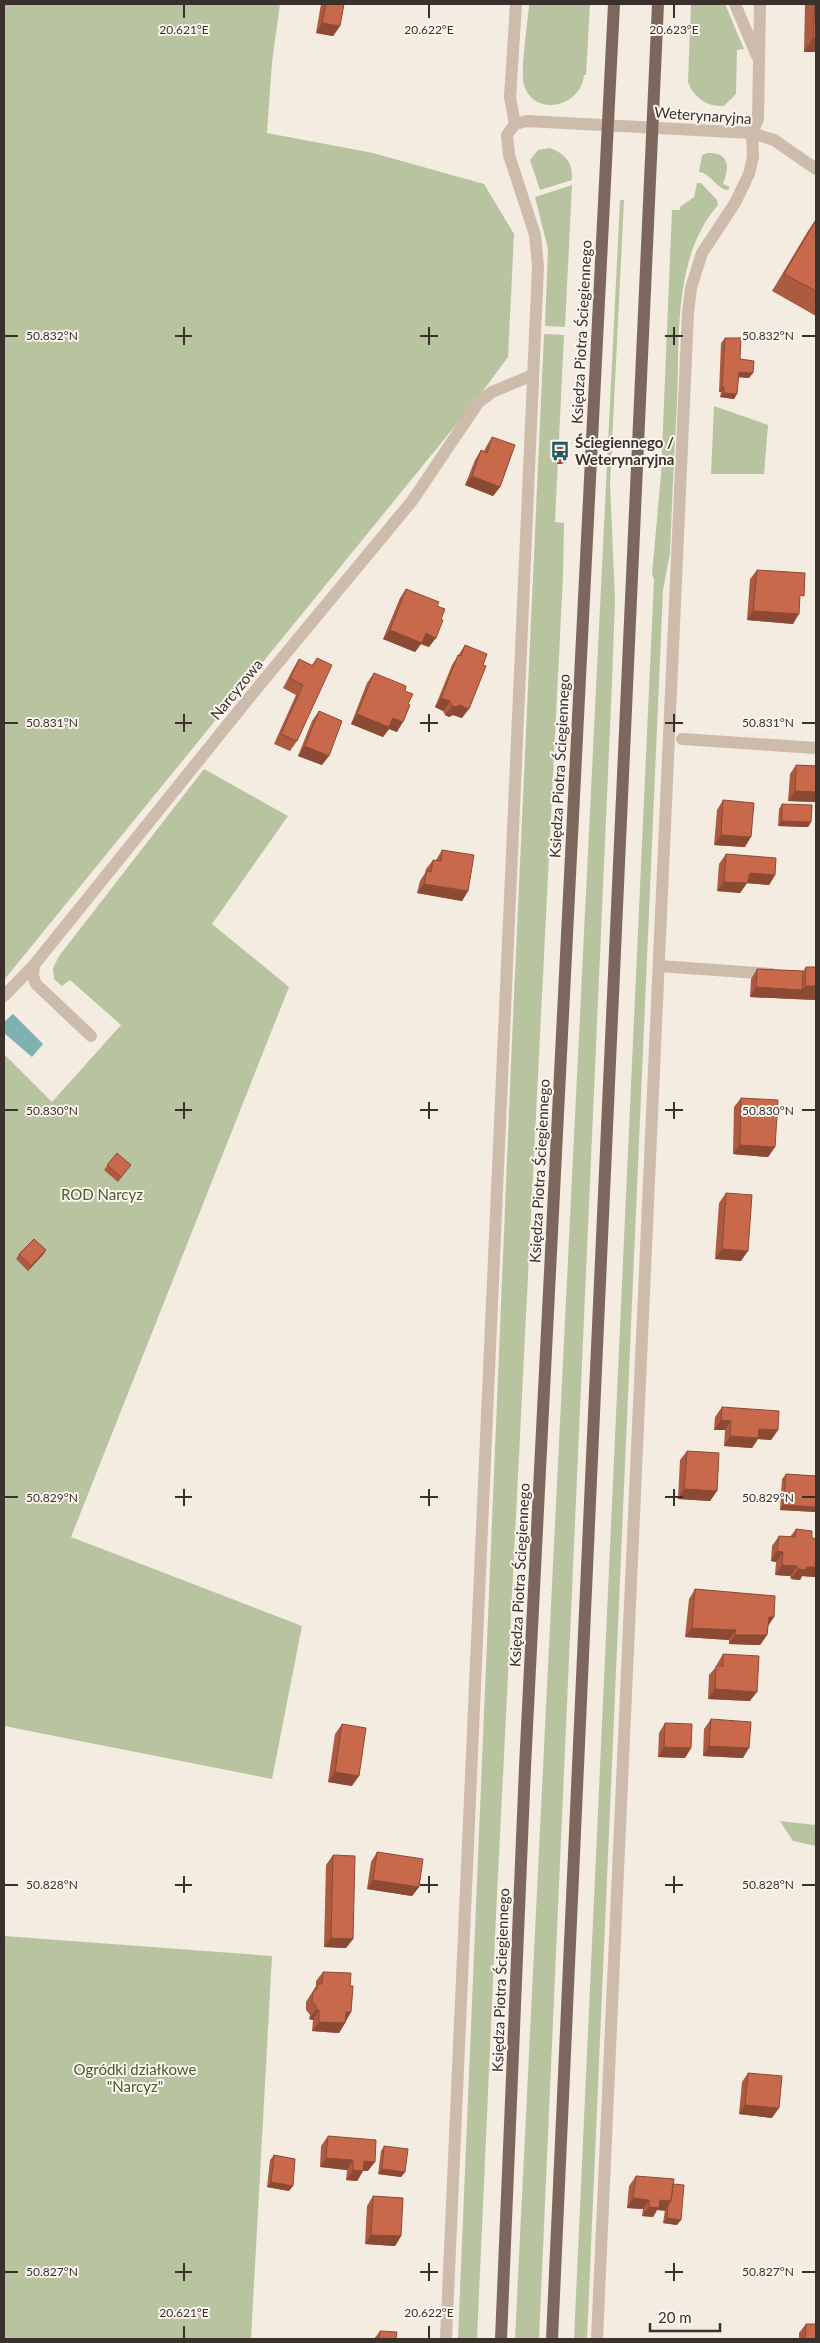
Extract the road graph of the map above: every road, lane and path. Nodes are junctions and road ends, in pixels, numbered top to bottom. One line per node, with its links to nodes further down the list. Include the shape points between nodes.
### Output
1 (516, 4): 7 (street, via 510,97)
2 (614, 4): 8 (main road, Księdza Piotra Ściegiennego)
3 (658, 4): 9 (main road)
4 (735, 4): 6 (street)
5 (760, 4): 6 (street)
6 (759, 61): 10 (street, via 758,119)
7 (515, 124): 8 (street, Weterynaryjna, via 527,121); 12 (street, via 507,135 507,143 535,235 538,267)
8 (608, 125): 9 (street, Weterynaryjna); 21 (main road, Księdza Piotra Ściegiennego, via 525,1767)
9 (652, 127): 10 (street, Weterynaryjna); 22 (main road)
10 (752, 133): 11 (street, Weterynaryjna, via 774,140); 16 (street, via 753,157 749,174 735,203 702,254 691,288)
11 (816, 169)
12 (533, 375): 15 (street, Narcyzowa, via 492,392 478,403 412,501); 20 (street)
13 (682, 739): 14 (street)
14 (816, 748)
15 (34, 966): 18 (street, Narcyzowa); 19 (street, via 36,984)
16 (659, 966): 17 (street); 23 (street)
17 (787, 974)
18 (4, 996)
19 (91, 1036)
20 (446, 2339)
21 (501, 2339)
22 (552, 2339)
23 (597, 2339)

